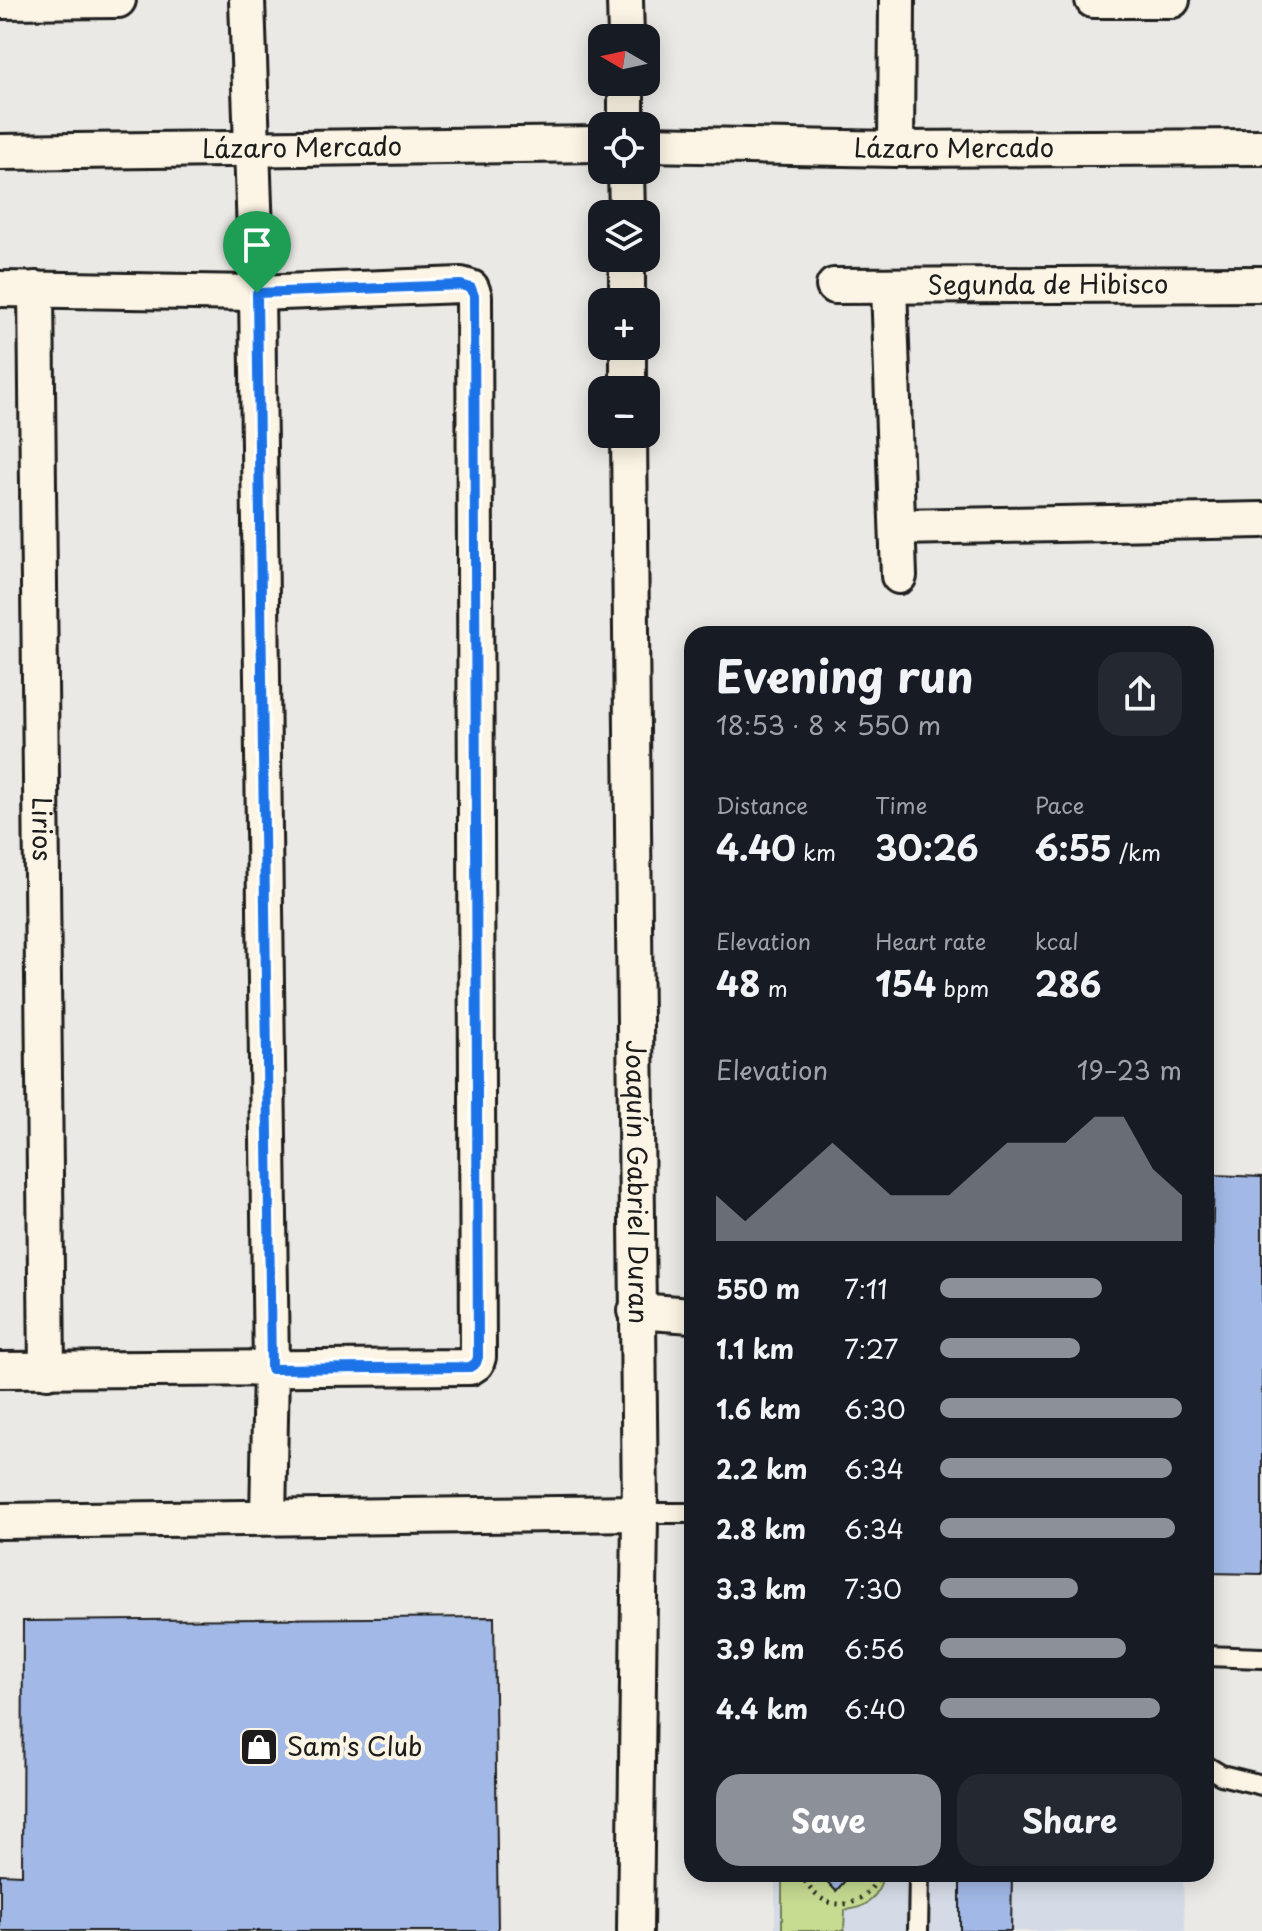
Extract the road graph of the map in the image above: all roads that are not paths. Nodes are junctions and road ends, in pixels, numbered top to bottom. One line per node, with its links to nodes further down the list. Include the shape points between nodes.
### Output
1 (118, 0): 9 (street)
2 (247, 0): 13 (street)
3 (625, 0): 10 (street)
4 (897, 0): 15 (street)
5 (1093, 0): 6 (street)
6 (1126, 0): 7 (street)
7 (1172, 0)
8 (0, 1): 9 (street)
9 (34, 1)
10 (626, 24)
11 (588, 144): 13 (street, Lázaro Mercado)
12 (660, 144): 15 (street, Lázaro Mercado)
13 (251, 147): 16 (street, Lázaro Mercado); 22 (street)
14 (1262, 147): 15 (street, Lázaro Mercado)
15 (896, 149)
16 (0, 152)
17 (1262, 284): 19 (street, Segunda de Hibisco)
18 (834, 286): 19 (street, Segunda de Hibisco)
19 (889, 286): 25 (street)
20 (0, 289): 21 (street)
21 (36, 289): 22 (street); 31 (street, Lirios)
22 (257, 293): 29 (street); 29 (street, via 461,285 471,288 474,296 478,1357 470,1367)
23 (629, 448): 27 (street, Joaquín Gabriel Duran)
24 (1262, 520): 25 (street)
25 (898, 527): 26 (street)
26 (899, 576)
27 (636, 1311): 28 (street); 32 (street, Joaquín Gabriel Duran)
28 (684, 1314)
29 (271, 1369): 31 (street); 34 (street)
30 (0, 1370): 31 (street)
31 (47, 1371)
32 (640, 1513): 33 (lane); 34 (street); 41 (street, Joaquín Gabriel Duran)
33 (684, 1513)
34 (268, 1517): 35 (street)
35 (0, 1521)
36 (1214, 1656): 37 (lane)
37 (1262, 1658)
38 (1214, 1771): 39 (lane)
39 (1262, 1785)
40 (919, 1882): 42 (lane)
41 (635, 1931)
42 (918, 1931)

